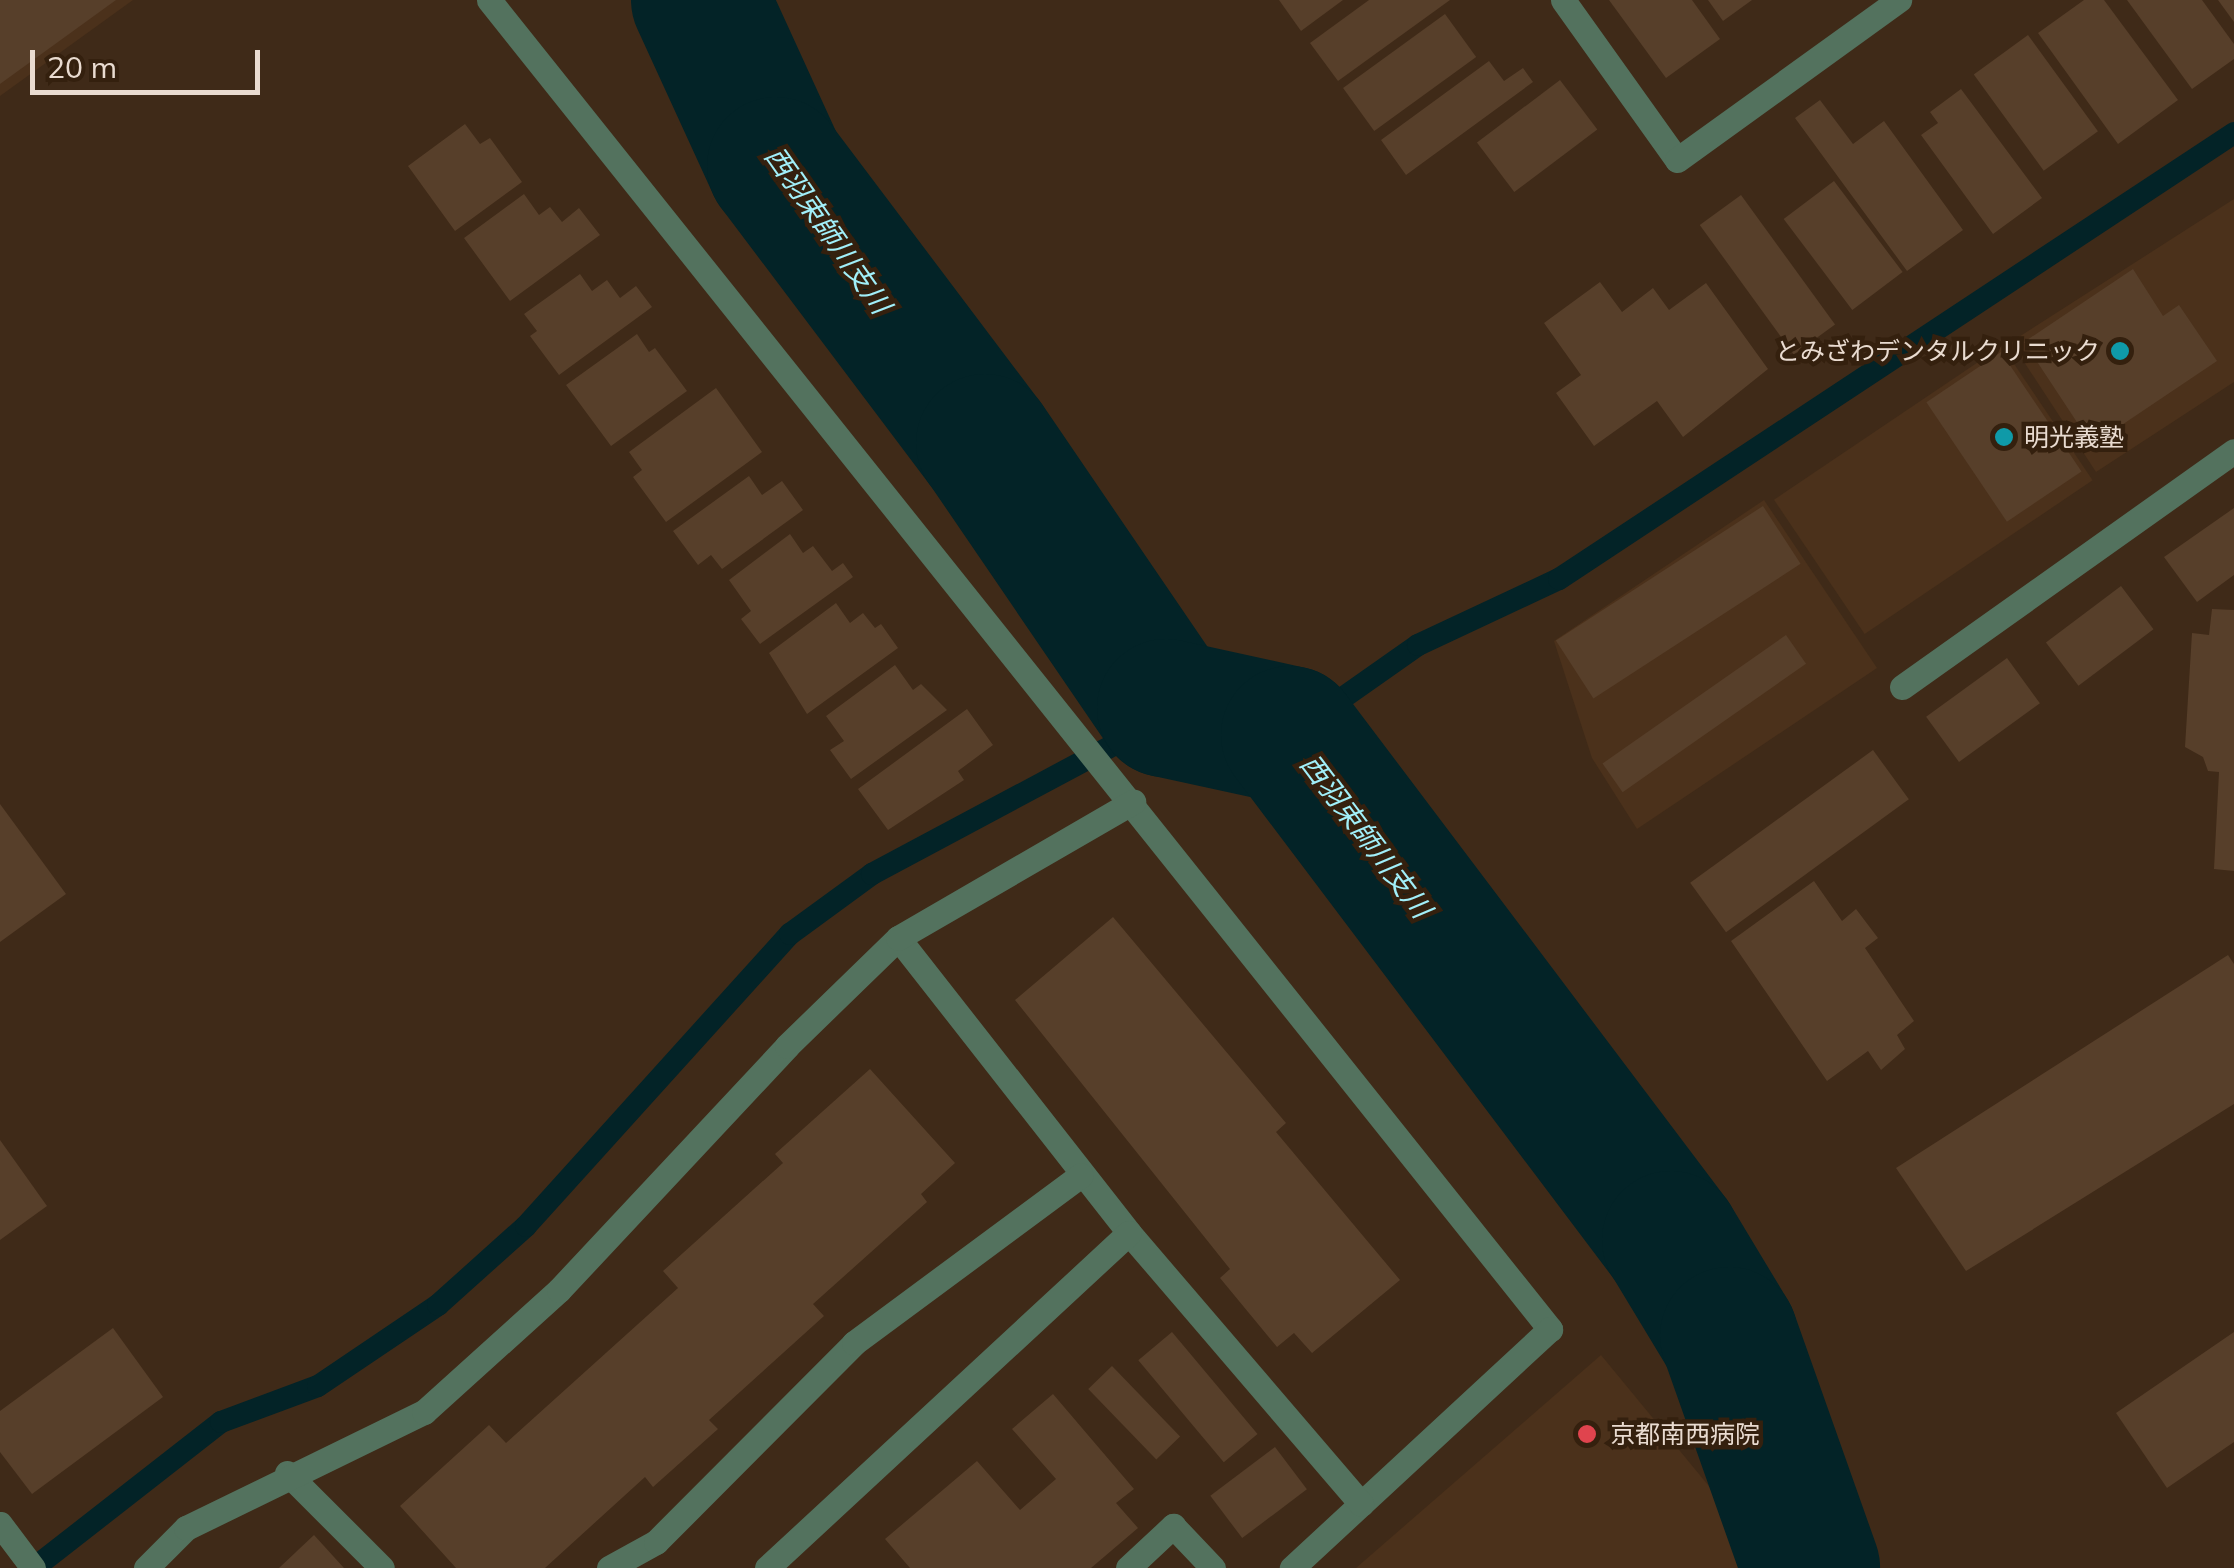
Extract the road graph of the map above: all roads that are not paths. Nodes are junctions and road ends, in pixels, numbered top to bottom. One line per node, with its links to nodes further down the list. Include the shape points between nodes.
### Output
1 (490, 0): 6 (street)
2 (1563, 0): 3 (street, via 1677,160)
3 (1899, 0)
4 (2234, 451): 5 (street)
5 (1902, 686)
6 (1126, 793): 7 (street); 11 (street, via 1550,1330)
7 (898, 938): 8 (street); 10 (street, via 787,1046 559,1290 424,1412)
8 (1081, 1174): 9 (street); 16 (street, via 854,1343 656,1542)
9 (1129, 1233): 11 (street); 17 (street)
10 (287, 1473): 14 (street, via 186,1528); 15 (street)
11 (1361, 1504): 20 (street)
12 (0, 1524): 13 (street)
13 (29, 1563)
14 (146, 1568)
15 (382, 1568)
16 (609, 1568)
17 (767, 1568)
18 (1128, 1568): 19 (street, via 1172,1526)
19 (1213, 1568)
20 (1292, 1568)

